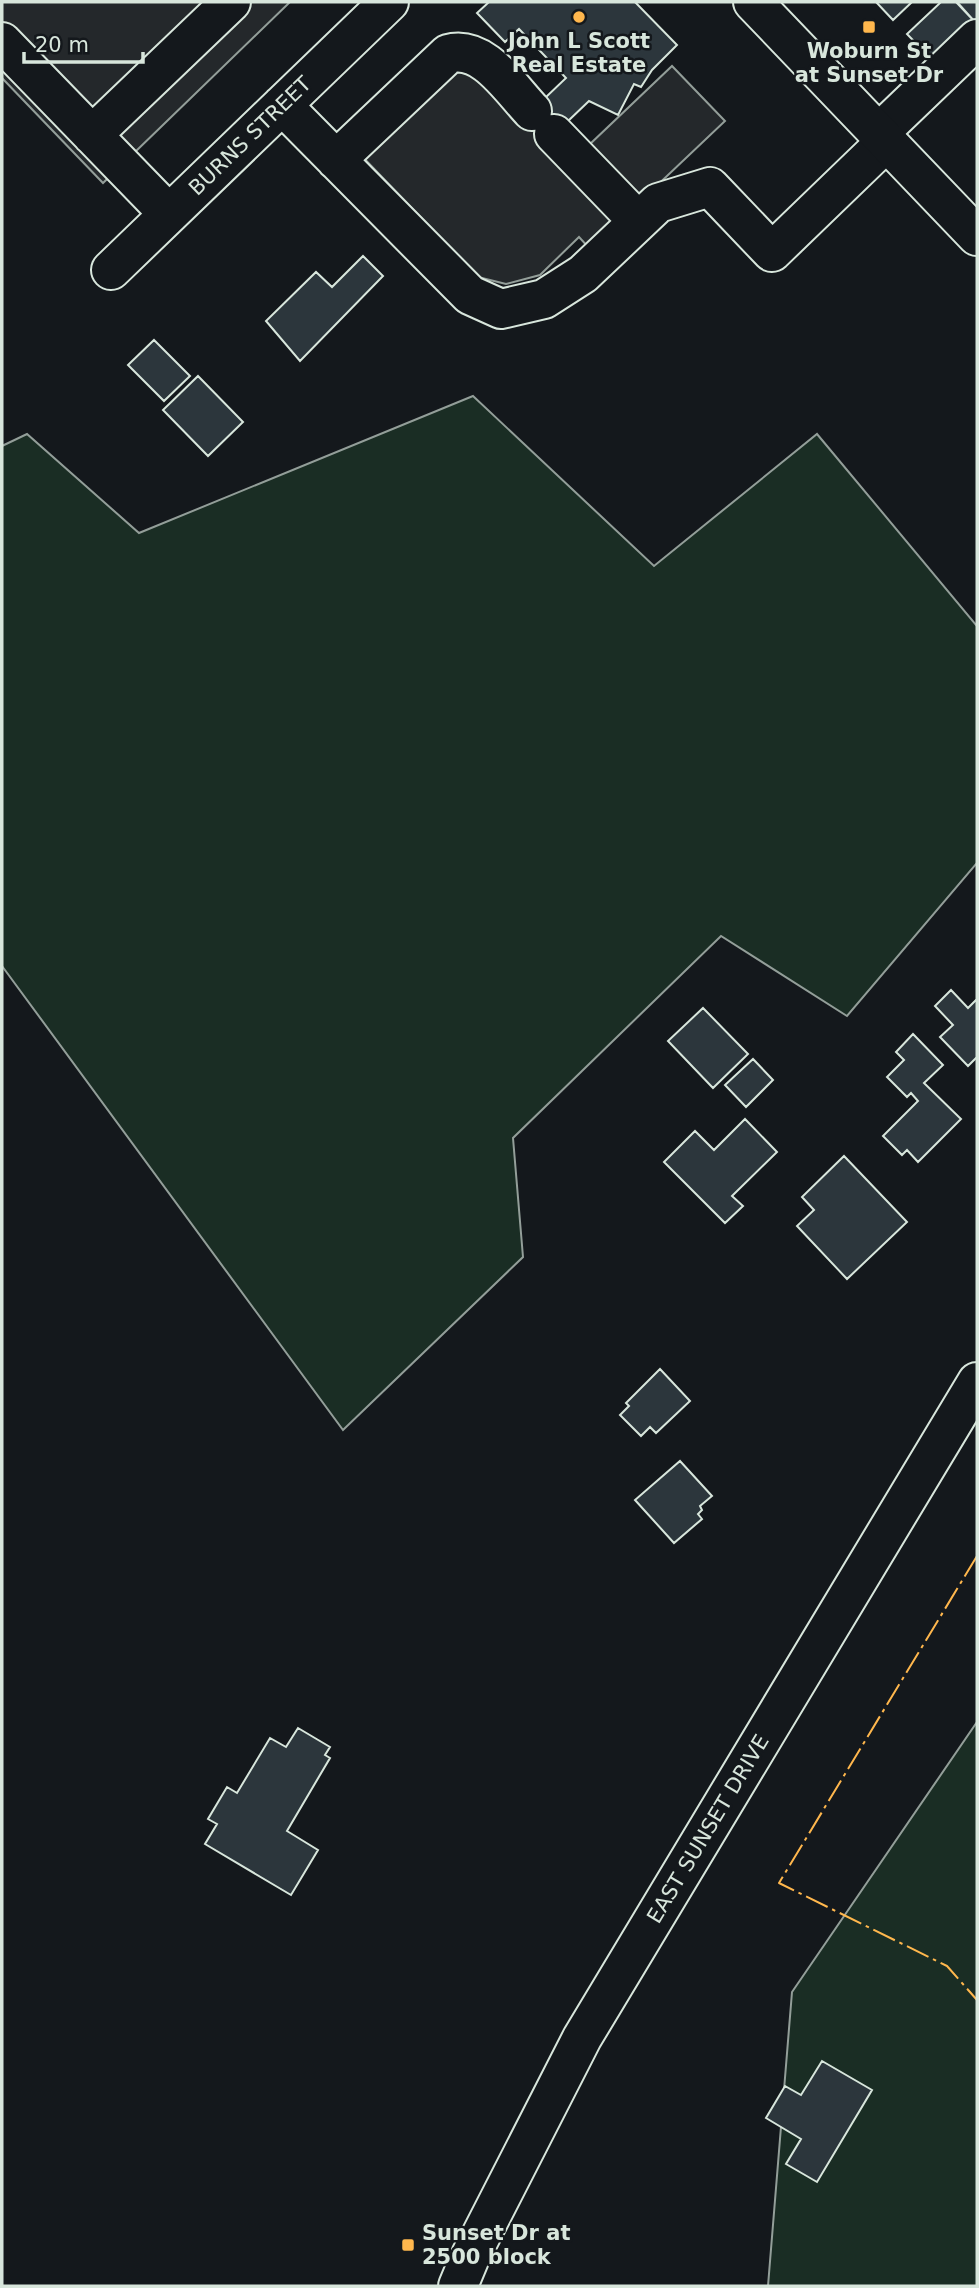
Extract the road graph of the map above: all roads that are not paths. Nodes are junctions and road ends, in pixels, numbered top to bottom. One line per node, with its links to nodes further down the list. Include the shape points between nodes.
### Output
1 (231, 2): 7 (main road)
2 (389, 2): 6 (main road, BURNS STREET)
3 (753, 2): 8 (main road)
4 (2, 42): 7 (main road)
5 (975, 45): 8 (main road)
6 (282, 105): 9 (main road); 10 (main road, BURNS STREET)
7 (92, 135): 10 (main road)
8 (883, 137): 11 (main road, via 772,252 710,187 658,203); 12 (main road)
9 (336, 160): 11 (main road, via 470,295 501,309 554,293 583,274); 11 (main road, via 449,54 462,50 477,54)
10 (169, 214): 13 (main road, BURNS STREET)
11 (638, 221)
12 (977, 236)
13 (111, 270)
14 (977, 1382): 15 (main road, EAST SUNSET DRIVE, via 583,2038)
15 (458, 2286)

